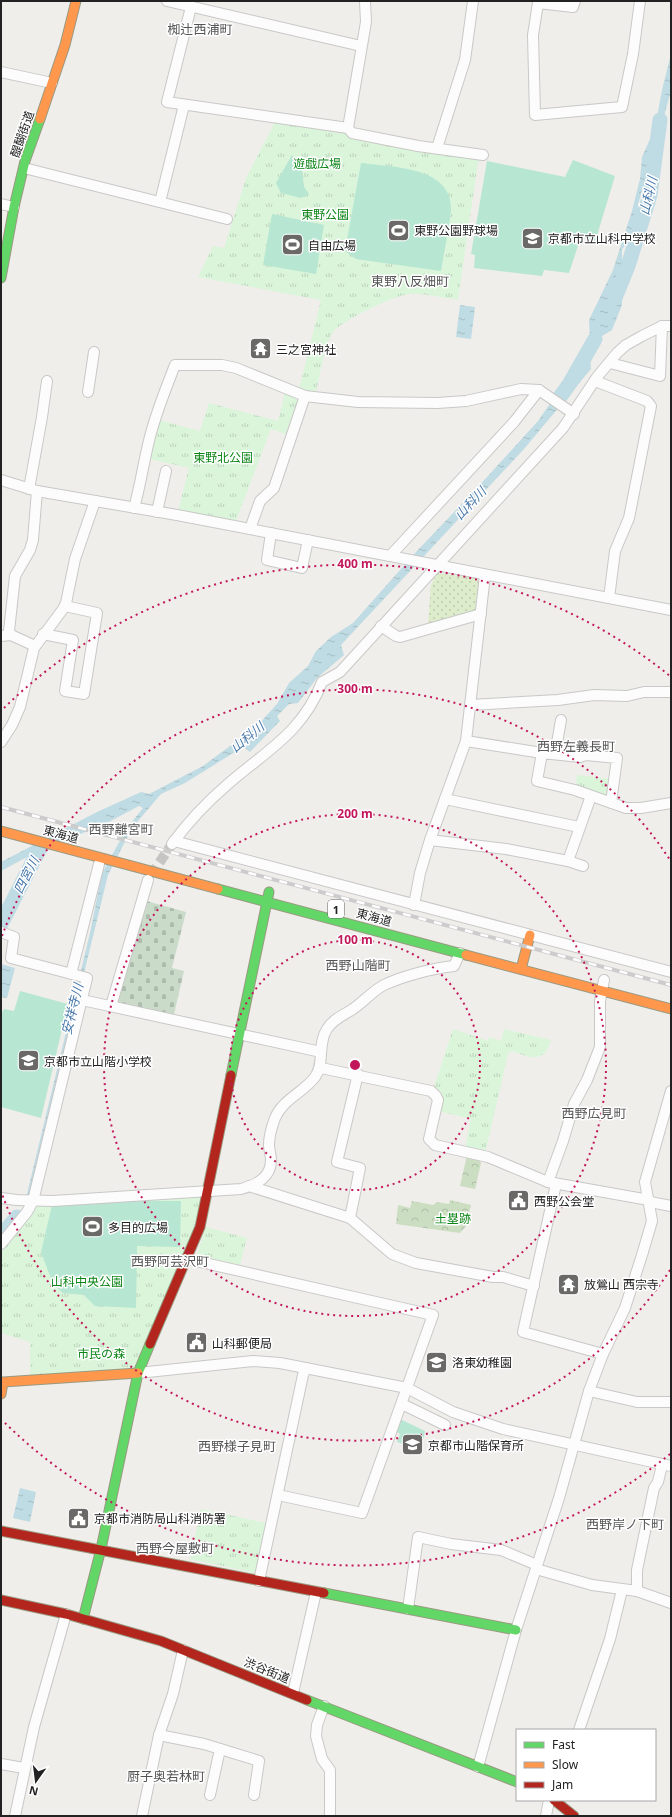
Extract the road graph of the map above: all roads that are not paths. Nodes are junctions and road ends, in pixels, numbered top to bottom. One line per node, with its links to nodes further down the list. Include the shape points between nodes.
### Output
1 (76, 1): 10 (main road, 醍醐街道)
2 (167, 1): 7 (street)
3 (365, 1): 8 (street, via 366,22)
4 (473, 1): 13 (street, via 465,60)
5 (575, 1): 6 (street, via 573,7 538,3 533,35 535,115 622,107)
6 (640, 1)
7 (191, 6): 8 (street); 11 (street, via 167,102)
8 (361, 46): 12 (street)
9 (1, 72): 10 (street)
10 (52, 83): 15 (main road, 醍醐街道)
11 (184, 105): 12 (street); 16 (street)
12 (348, 128): 13 (street, via 352,133)
13 (437, 148): 14 (street)
14 (483, 154)
15 (24, 168): 16 (street); 18 (main road, 醍醐街道)
16 (160, 202): 19 (street)
17 (1, 204): 18 (street)
18 (14, 207): 20 (main road, 醍醐街道)
19 (228, 219)
20 (1, 278)
21 (667, 326): 23 (street, via 626,345); 23 (street, via 660,376)
22 (94, 352): 27 (street)
23 (610, 363): 25 (street)
24 (47, 381): 32 (street)
25 (595, 381): 29 (street); 42 (street, via 647,401 651,406 629,518 615,551)
26 (539, 390): 28 (street, via 521,389 466,401 437,403 358,402); 29 (street); 39 (street, via 514,422)
27 (88, 392)
28 (305, 396): 34 (street, via 236,368 222,365 175,366 148,445); 36 (street, via 274,488 260,501)
29 (574, 414): 40 (street)
30 (166, 471): 35 (street)
31 (1, 480): 32 (street)
32 (33, 490): 33 (street); 48 (street, via 33,540 14,581 9,631)
33 (95, 501): 34 (street); 43 (street, via 75,559)
34 (134, 508): 35 (street)
35 (157, 512): 36 (street)
36 (250, 529): 37 (street)
37 (271, 533): 38 (street); 38 (street, via 267,560 302,568)
38 (308, 540): 39 (street)
39 (393, 557): 40 (street)
40 (434, 565): 41 (street); 46 (street)
41 (485, 575): 42 (street); 45 (street)
42 (609, 598): 44 (street)
43 (65, 606): 47 (street); 47 (street, via 97,613 84,694 65,691 73,640)
44 (671, 610)
45 (481, 614): 46 (street, via 400,637); 51 (street)
46 (381, 626): 70 (street, via 340,672 322,682 307,714 290,732 228,784 186,825 173,843)
47 (43, 634): 49 (street)
48 (6, 635): 49 (street)
49 (35, 646): 54 (street, via 20,707)
50 (671, 692): 51 (street)
51 (470, 704): 53 (street)
52 (561, 720): 56 (street)
53 (466, 741): 55 (street); 58 (street)
54 (1, 742)
55 (542, 753): 56 (street); 57 (street, via 537,781)
56 (555, 754): 59 (street, via 617,758)
57 (590, 796): 59 (street); 61 (street)
58 (445, 799): 61 (street); 63 (street)
59 (611, 803): 60 (street, via 634,808)
60 (671, 803)
61 (579, 827): 64 (street)
62 (1, 831): 69 (main road, 東海道 / 1)
63 (430, 840): 64 (street, via 506,849); 70 (street)
64 (568, 861): 66 (street)
65 (99, 864): 76 (street)
66 (583, 866)
67 (148, 880): 80 (street)
68 (281, 895): 69 (main road, via 265,891)
69 (267, 901): 73 (main road, 東海道 / 1); 82 (main road)
70 (414, 905): 72 (street)
71 (1, 932): 76 (street, via 14,937 11,958)
72 (530, 935): 74 (main road); 75 (street)
73 (460, 952): 74 (main road, 東海道 / 1); 83 (street, via 454,966 436,968 383,985 365,1001 334,1019 322,1038)
74 (521, 969): 78 (main road, 東海道 / 1)
75 (671, 972)
76 (72, 974): 79 (street, via 88,978)
77 (604, 980): 78 (street)
78 (602, 990): 81 (main road, 東海道 / 1); 87 (street, via 600,1047 574,1104)
79 (82, 1000): 80 (street); 91 (street)
80 (111, 1006): 82 (street)
81 (671, 1009)
82 (239, 1034): 83 (street); 89 (main road)
83 (321, 1052): 84 (street)
84 (321, 1068): 85 (street); 88 (street, via 309,1084 278,1110 269,1146 269,1169 258,1183)
85 (358, 1074): 87 (street, via 434,1093 438,1100 429,1139 431,1143 488,1157); 94 (street, via 337,1162 360,1168)
86 (671, 1091): 92 (street, via 645,1182)
87 (552, 1183): 92 (street); 97 (street)
88 (249, 1186): 89 (street, via 241,1189); 94 (street)
89 (208, 1190): 91 (street); 96 (main road, via 200,1227)
90 (1, 1198): 91 (street)
91 (33, 1201): 95 (street)
92 (649, 1202): 93 (street); 98 (street, via 652,1220 642,1255 625,1308)
93 (671, 1206)
94 (350, 1218): 97 (street, via 392,1254 416,1263)
95 (1, 1244)
96 (187, 1259): 100 (main road); 101 (street, via 433,1315)
97 (534, 1286): 98 (street, via 523,1332)
98 (603, 1354): 102 (street)
99 (306, 1368): 100 (street, via 280,1362 253,1361); 101 (street); 109 (street)
100 (138, 1373): 103 (main road, via 3,1382); 111 (main road)
101 (407, 1388): 105 (street); 107 (street, via 453,1412 503,1429)
102 (589, 1391): 104 (street, via 637,1402); 107 (street)
103 (1, 1394)
104 (671, 1402)
105 (402, 1404): 106 (street); 109 (street, via 362,1513)
106 (445, 1425)
107 (574, 1445): 108 (street); 112 (street)
108 (667, 1465): 115 (street, via 654,1488 637,1570)
109 (278, 1496): 113 (street)
110 (1, 1531): 111 (main road)
111 (101, 1549): 113 (main road); 121 (main road)
112 (536, 1567): 114 (street, via 592,1585); 119 (street, via 501,1550 451,1544 418,1536); 122 (street)
113 (259, 1581): 116 (main road)
114 (622, 1590): 115 (street); 126 (street, via 610,1640)
115 (637, 1591): 118 (street)
116 (316, 1592): 119 (main road); 124 (street)
117 (1, 1600): 120 (main road, 渋谷街道)
118 (671, 1603)
119 (408, 1609): 122 (main road)
120 (66, 1614): 121 (main road, 渋谷街道); 131 (street)
121 (82, 1618): 123 (main road, 渋谷街道)
122 (516, 1630): 130 (street)
123 (183, 1650): 124 (main road, 渋谷街道); 127 (street, via 173,1694)
124 (293, 1693): 125 (main road, 渋谷街道)
125 (324, 1706): 130 (main road, 渋谷街道); 139 (street, via 316,1736 322,1759 330,1770)
126 (579, 1729)
127 (159, 1735): 128 (street); 138 (street)
128 (220, 1749): 133 (street); 134 (street, via 259,1761)
129 (1, 1764): 131 (street)
130 (478, 1767): 132 (main road, 渋谷街道)
131 (24, 1768): 137 (street)
132 (516, 1782)
133 (210, 1795)
134 (254, 1795)
135 (549, 1801): 140 (street)
136 (558, 1802): 141 (main road)
137 (15, 1816)
138 (143, 1816)
139 (330, 1816)
140 (546, 1816)
141 (574, 1816)

